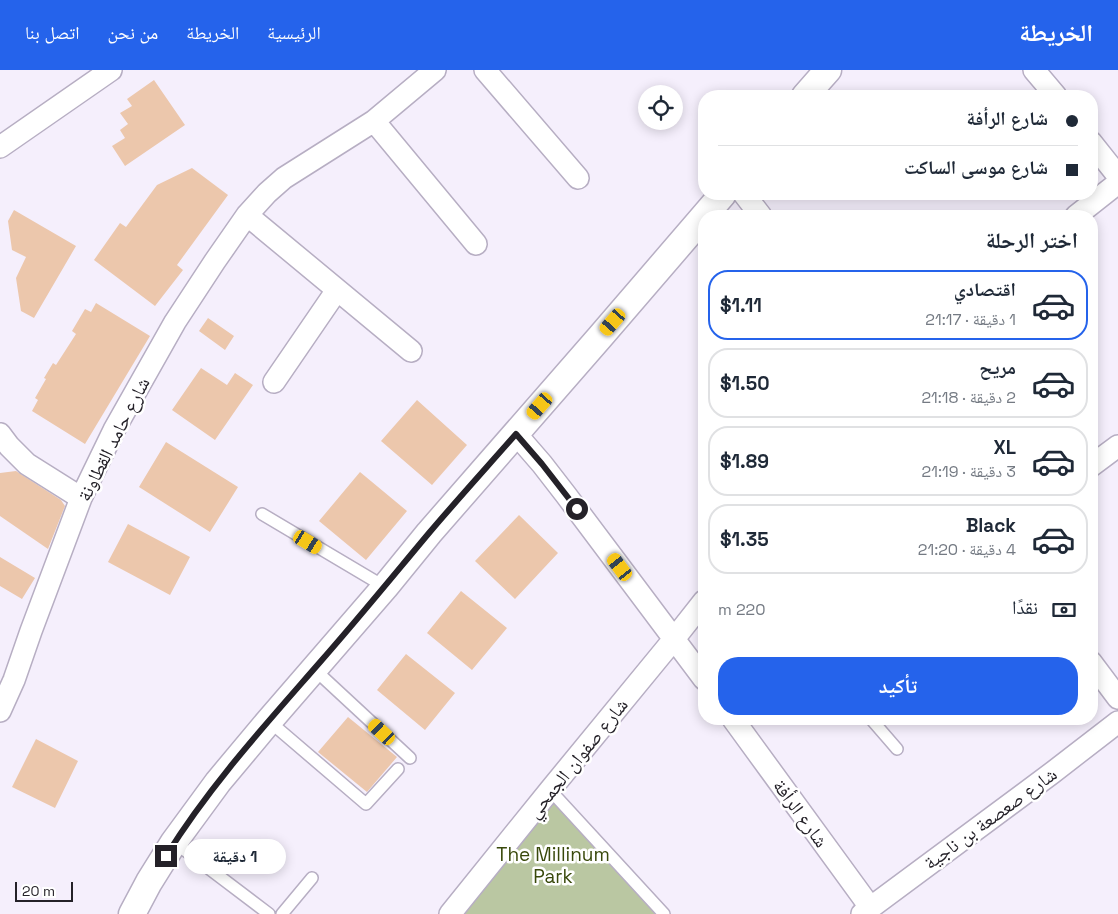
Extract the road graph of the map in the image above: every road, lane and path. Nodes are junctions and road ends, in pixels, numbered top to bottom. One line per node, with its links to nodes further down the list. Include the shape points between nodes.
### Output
1 (111, 70): 9 (street)
2 (435, 70): 8 (street, شارع حامد القطاونة)
3 (485, 70): 12 (street)
4 (828, 70): 6 (street)
5 (1034, 70): 7 (street)
6 (810, 90)
7 (1051, 90)
8 (374, 121): 21 (street, شارع حامد القطاونة, via 284,178); 23 (street)
9 (0, 147)
10 (1098, 151): 11 (street)
11 (1118, 176)
12 (578, 178)
13 (1118, 183): 14 (street)
14 (1098, 199)
15 (718, 200): 18 (street)
16 (749, 200): 19 (street)
17 (1096, 200): 20 (street)
18 (709, 210)
19 (756, 210)
20 (1084, 210)
21 (247, 215): 24 (street); 31 (street, شارع حامد القطاونة, via 175,322 114,430)
22 (698, 223): 28 (street)
23 (476, 244)
24 (337, 290): 25 (street); 26 (street)
25 (410, 351)
26 (274, 382)
27 (0, 434): 31 (street, via 27,464)
28 (516, 434): 33 (street); 35 (street)
29 (1118, 446): 30 (street)
30 (1098, 461)
31 (81, 498): 39 (street, شارع حامد القطاونة, via 31,632)
32 (262, 514): 33 (lane)
33 (385, 587): 36 (street)
34 (698, 609): 35 (street, شارع صفوان الجمحي)
35 (674, 639): 37 (street); 49 (street, شارع صفوان الجمحي)
36 (314, 669): 42 (street); 47 (lane)
37 (698, 671)
38 (1098, 671): 40 (street)
39 (7, 676): 41 (street, شارع حامد القطاونة)
40 (1118, 698)
41 (0, 711)
42 (269, 721): 48 (lane, via 366,804); 50 (street)
43 (1118, 722): 52 (street, شارع صعصعة بن ناجية)
44 (736, 725): 52 (street, شارع الرأفة)
45 (876, 725): 46 (lane)
46 (897, 749)
47 (410, 758)
48 (398, 769)
49 (550, 790): 56 (street, شارع صفوان الجمحي); 57 (lane)
50 (174, 842): 53 (street); 54 (lane)
51 (312, 878): 55 (lane)
52 (869, 912)
53 (132, 914)
54 (268, 914)
55 (282, 914)
56 (450, 914)
57 (664, 914)

